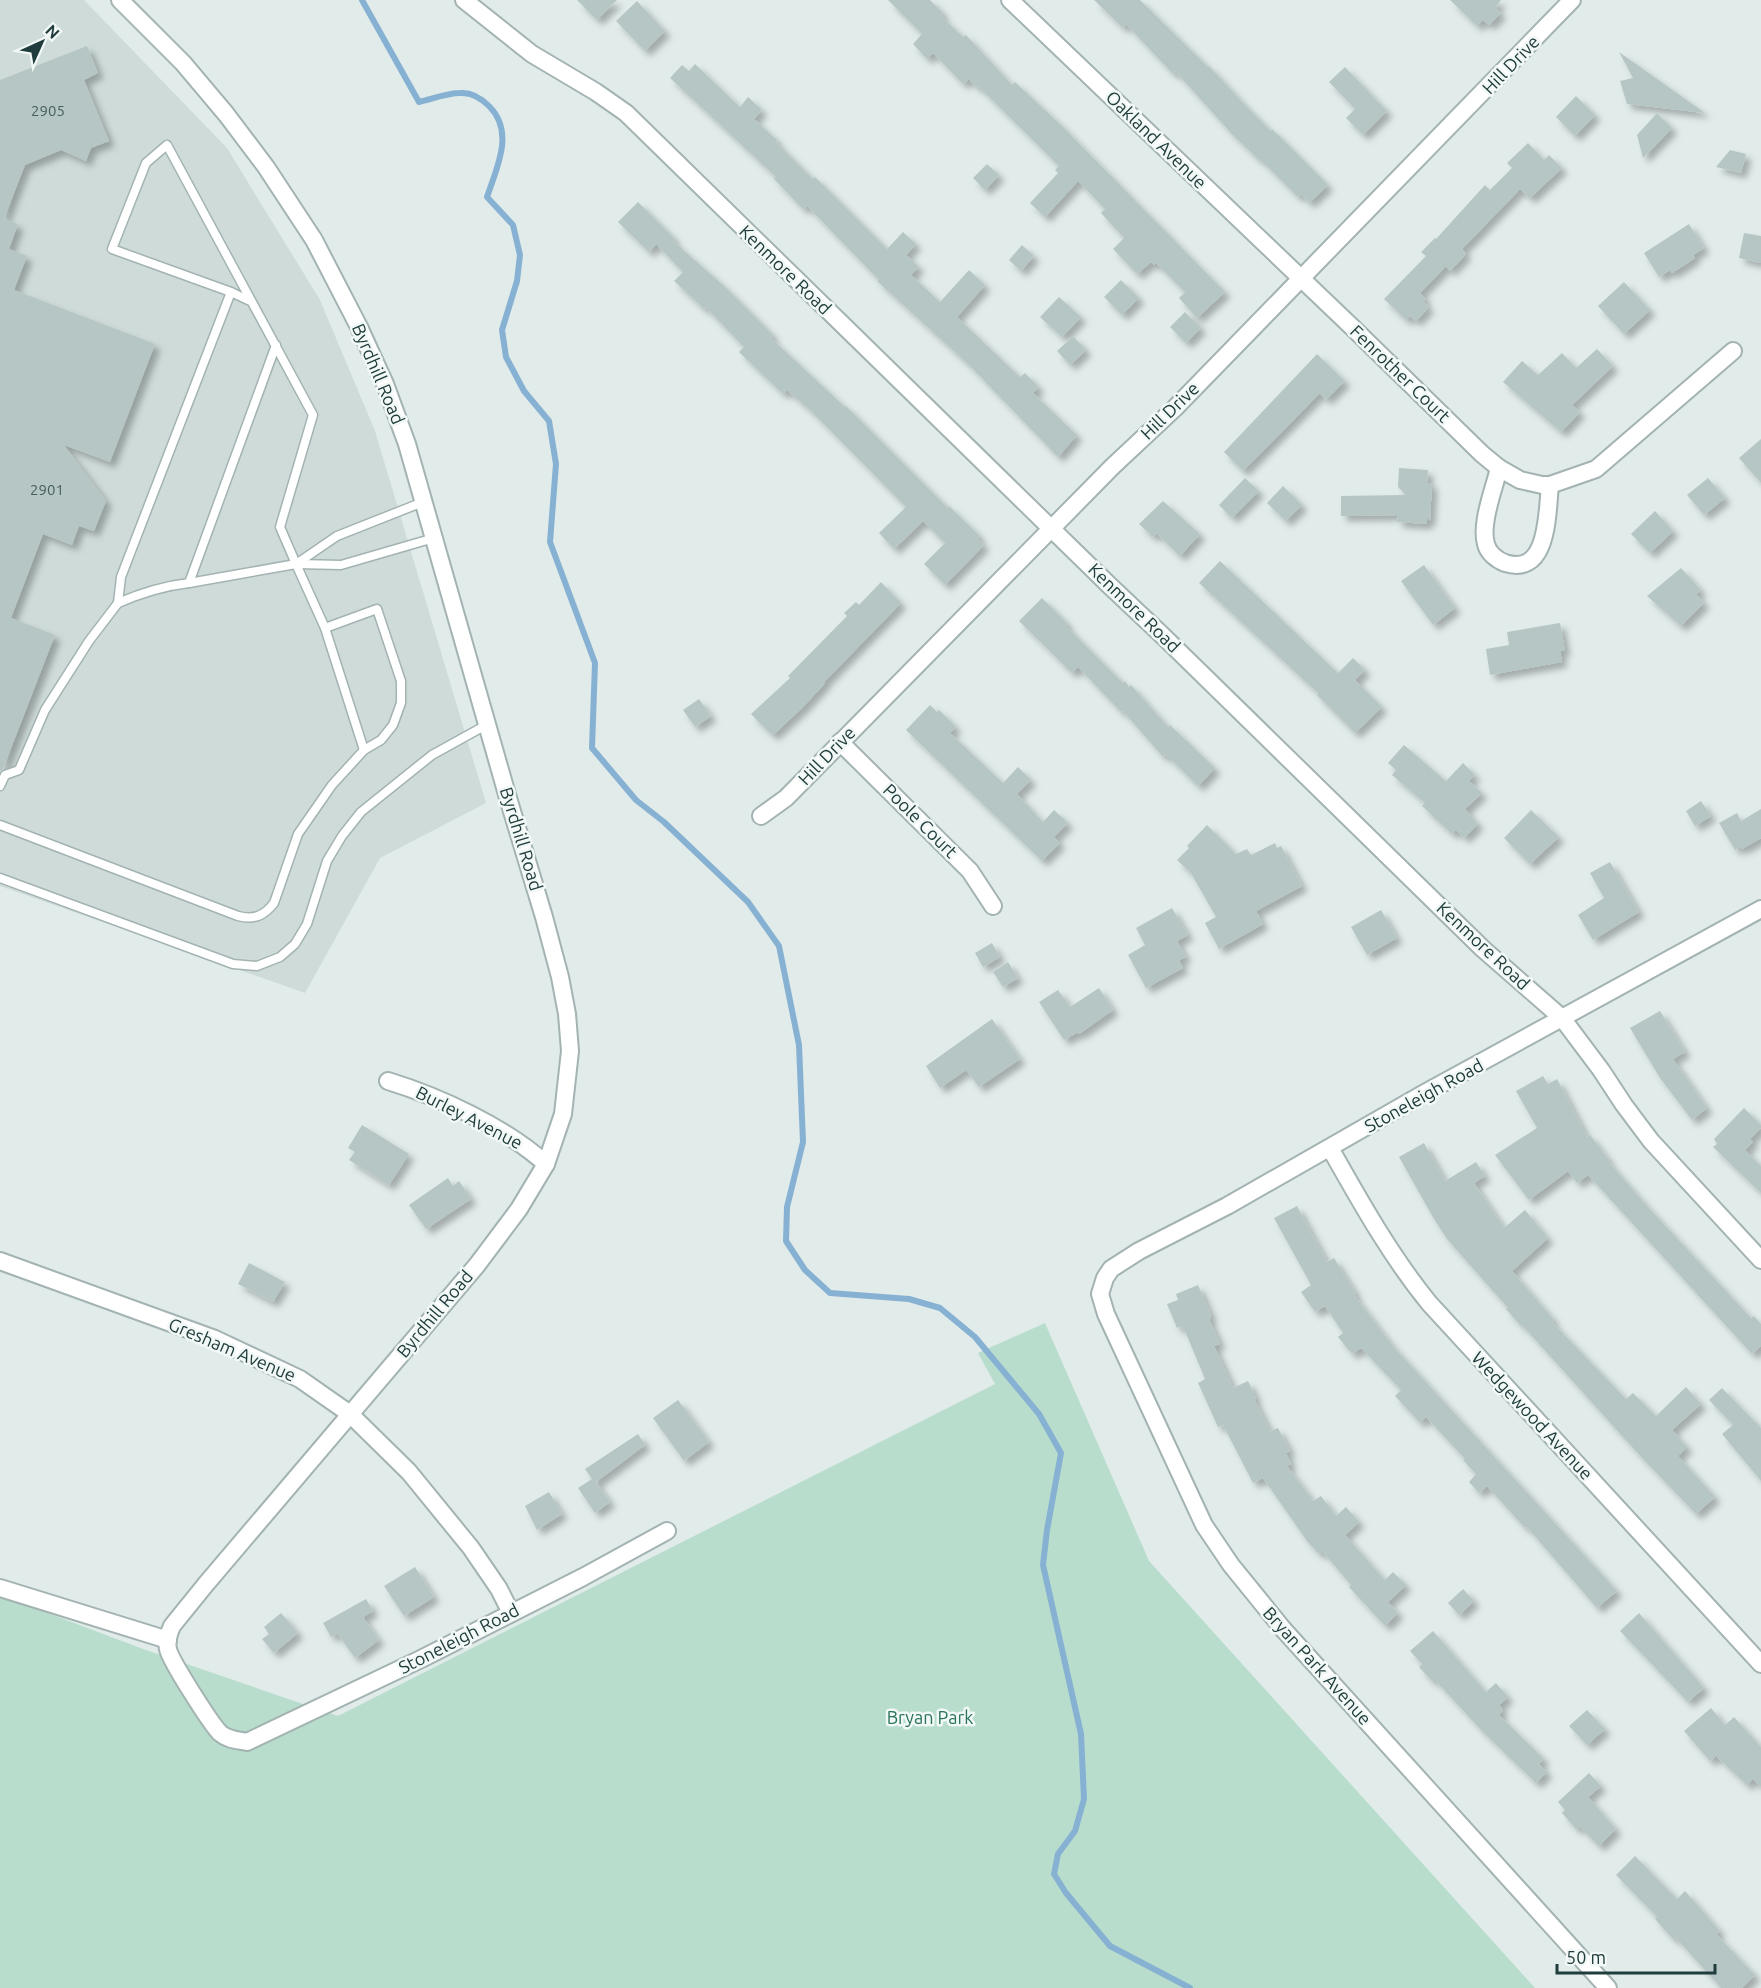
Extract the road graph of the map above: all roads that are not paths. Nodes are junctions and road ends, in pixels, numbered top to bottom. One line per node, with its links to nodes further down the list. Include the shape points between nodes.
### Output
1 (120, 0): 12 (street, Byrdhill Road, via 183,63 226,114 314,240 385,384)
2 (464, 0): 13 (street, Kenmore Road, via 532,54 626,113)
3 (1010, 0): 5 (street, Oakland Avenue)
4 (1567, 2): 5 (street, Hill Drive)
5 (1301, 279): 10 (street, Fenrother Court); 13 (street, Hill Drive)
6 (231, 292): 7 (lane); 7 (lane, via 112,249 146,163 166,145); 17 (lane, via 121,577)
7 (250, 301): 8 (lane)
8 (276, 345): 15 (lane, via 313,415 280,526); 16 (lane)
9 (1733, 351): 11 (street, via 1596,469)
10 (1499, 468): 11 (street, Fenrother Court, via 1530,483); 11 (street, via 1484,529 1486,546 1500,561 1512,565 1524,563 1538,552 1544,538)
11 (1550, 485)
12 (423, 502): 14 (street, Byrdhill Road); 15 (lane, via 337,536)
13 (1052, 529): 20 (street, Hill Drive); 28 (street, Kenmore Road, via 1450,916)
14 (434, 538): 15 (lane, via 341,565); 19 (street, Byrdhill Road)
15 (296, 564): 16 (lane); 18 (lane)
16 (189, 583): 17 (lane, via 159,588)
17 (118, 603): 22 (lane, via 45,710 19,770 5,775)
18 (325, 628): 21 (lane); 21 (lane, via 377,609 401,681 401,704 393,724 381,740)
19 (488, 724): 25 (lane, via 432,755 361,812 327,861 307,924 295,944 280,957 257,966 233,964); 31 (street, Byrdhill Road, via 544,917 567,1014 570,1051 566,1096)
20 (840, 742): 23 (street, Hill Drive, via 786,798); 26 (street, Poole Court, via 970,871)
21 (364, 750): 24 (lane, via 332,785 298,834 273,903 258,917 238,916)
22 (0, 786)
23 (761, 816)
24 (0, 825)
25 (0, 878)
26 (993, 906)
27 (1761, 909): 28 (street, Stoneleigh Road)
28 (1562, 1018): 30 (street, Stoneleigh Road); 32 (street, Kenmore Road, via 1651,1141)
29 (387, 1081): 31 (street, Burley Avenue, via 467,1113 531,1150)
30 (1330, 1148): 34 (street, Stoneleigh Road, via 1111,1269); 40 (street, Wedgewood Avenue, via 1387,1245 1429,1303)
31 (546, 1164): 35 (street, Byrdhill Road, via 501,1235)
32 (1761, 1260)
33 (0, 1261): 35 (street, Gresham Avenue, via 215,1338 300,1379)
34 (1100, 1294): 41 (street, Bryan Park Avenue, via 1204,1525 1231,1565 1282,1629)
35 (350, 1414): 38 (street, Gresham Avenue, via 409,1472 471,1548); 39 (street, Byrdhill Road, via 172,1626)
36 (667, 1531): 38 (street, Stoneleigh Road)
37 (0, 1588): 39 (street)
38 (511, 1613): 39 (street, Stoneleigh Road, via 247,1742 231,1740 220,1732 168,1652)
39 (168, 1640)
40 (1761, 1664)
41 (1608, 1988)

